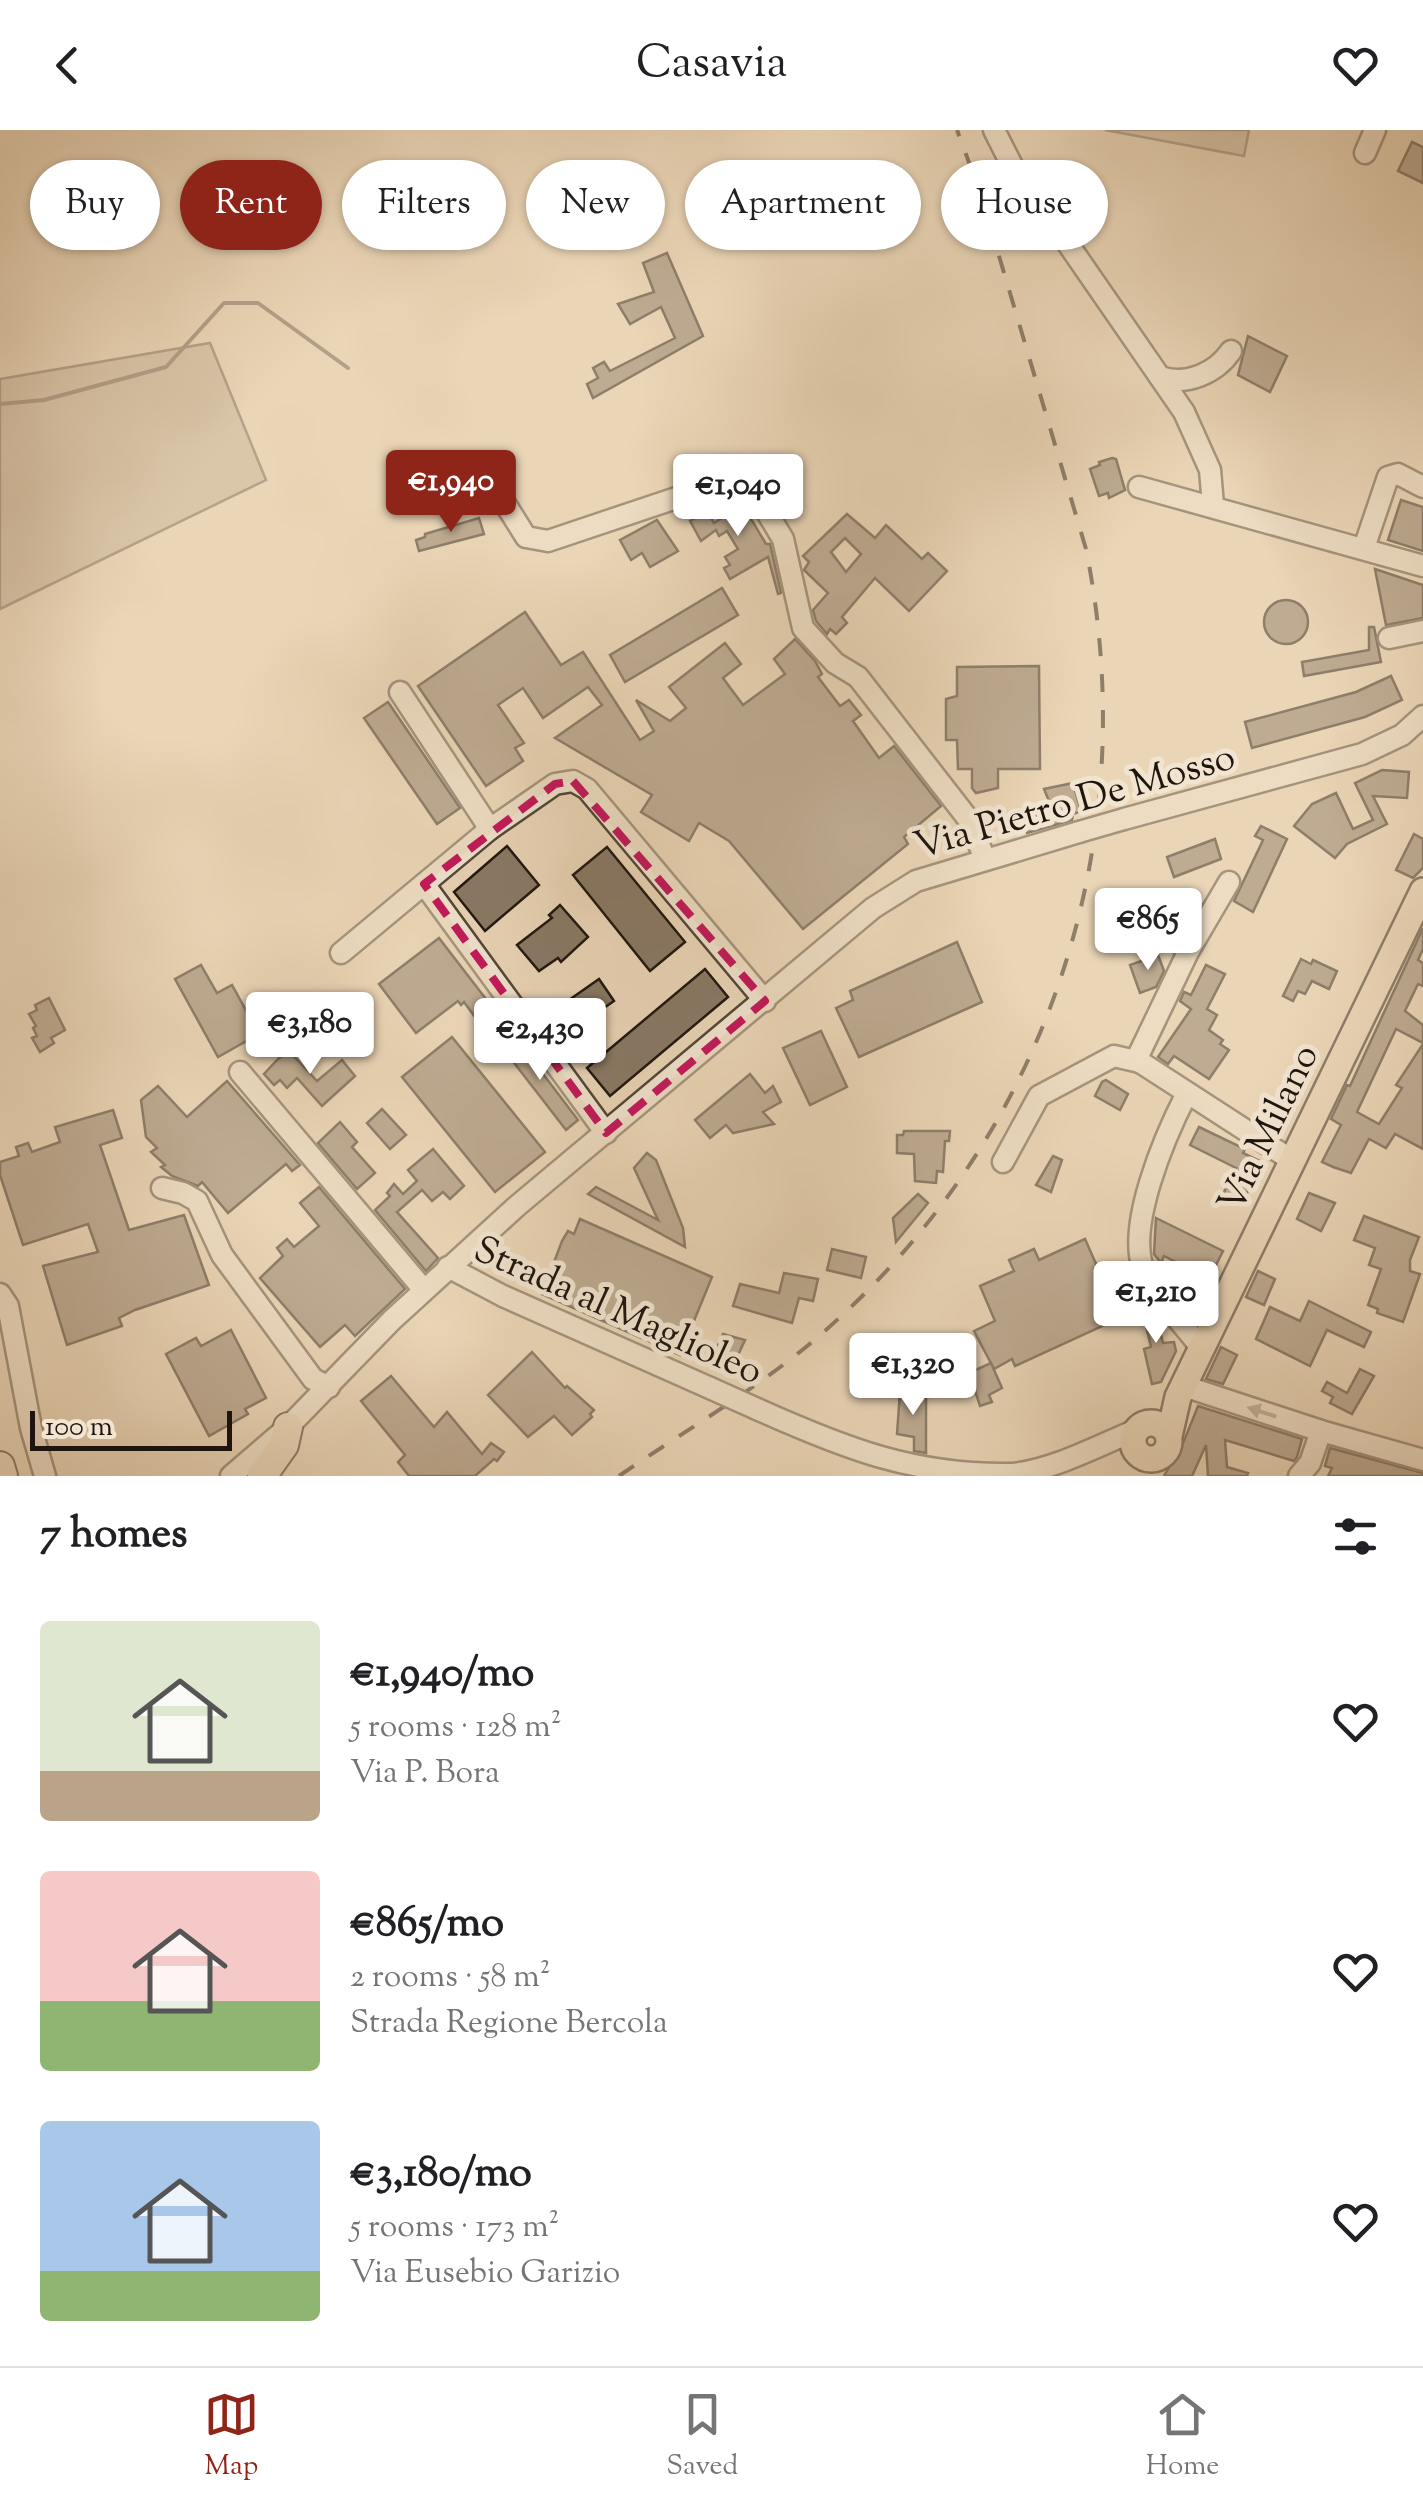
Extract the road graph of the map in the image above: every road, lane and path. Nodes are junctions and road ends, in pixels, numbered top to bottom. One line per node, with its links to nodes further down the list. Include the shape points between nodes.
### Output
1 (994, 130): 5 (street, via 1038,215 1056,228)
2 (1375, 130): 3 (street)
3 (1365, 152)
4 (1231, 350): 5 (street, via 1210,373 1174,382)
5 (1160, 377): 9 (street, via 1210,470)
6 (1140, 487): 9 (street)
7 (1423, 487): 10 (street, via 1398,474 1388,477)
8 (441, 491): 17 (street, via 480,487 506,505 526,537 548,541 721,483 750,486 782,539 802,628 858,677 968,820)
9 (1214, 505): 10 (street)
10 (1364, 548): 11 (street)
11 (1423, 566)
12 (1423, 631): 13 (street)
13 (1389, 638)
14 (400, 692): 16 (street)
15 (1423, 716): 17 (street, Via Pietro De Mosso, bridge, via 1394,740 1362,754)
16 (490, 829): 19 (street); 22 (street, via 555,784 572,781 587,789)
17 (985, 860): 22 (street, Via Pietro De Mosso, via 893,893)
18 (1229, 882): 23 (street, via 1188,952)
19 (424, 884): 21 (street); 26 (street)
20 (1423, 891): 27 (main road, Via Milano)
21 (341, 953)
22 (765, 1001): 26 (street, Via Pietro De Mosso)
23 (1140, 1062): 25 (street); 28 (street, via 1114,1056 1039,1096)
24 (240, 1072): 31 (street)
25 (1187, 1094): 27 (street); 33 (street, via 1164,1138 1140,1221 1144,1271)
26 (606, 1133): 30 (street, Via Pietro De Mosso)
27 (1292, 1161): 33 (main road, Via Milano)
28 (1003, 1162)
29 (162, 1188): 34 (street, via 197,1201 222,1254 313,1379)
30 (448, 1268): 31 (street, Strada al Maglioleo); 38 (street, Strada al Maglioleo, bridge, via 885,1464 933,1473 1015,1474 1104,1444)
31 (424, 1290): 34 (street, Strada al Maglioleo)
32 (0, 1294): 42 (street)
33 (1202, 1349): 35 (main road, Via Milano)
34 (329, 1387): 36 (street, Strada al Maglioleo)
35 (1181, 1392): 37 (street, one-way to 35); 38 (main road, Via Milano)
36 (288, 1427): 43 (street, Strada al Maglioleo); 44 (highway)
37 (1321, 1432): 39 (street); 45 (street)
38 (1147, 1450)
39 (1423, 1460)
40 (0, 1466): 41 (highway)
41 (2, 1476)
42 (46, 1476)
43 (232, 1476)
44 (262, 1476)
45 (1300, 1476)

